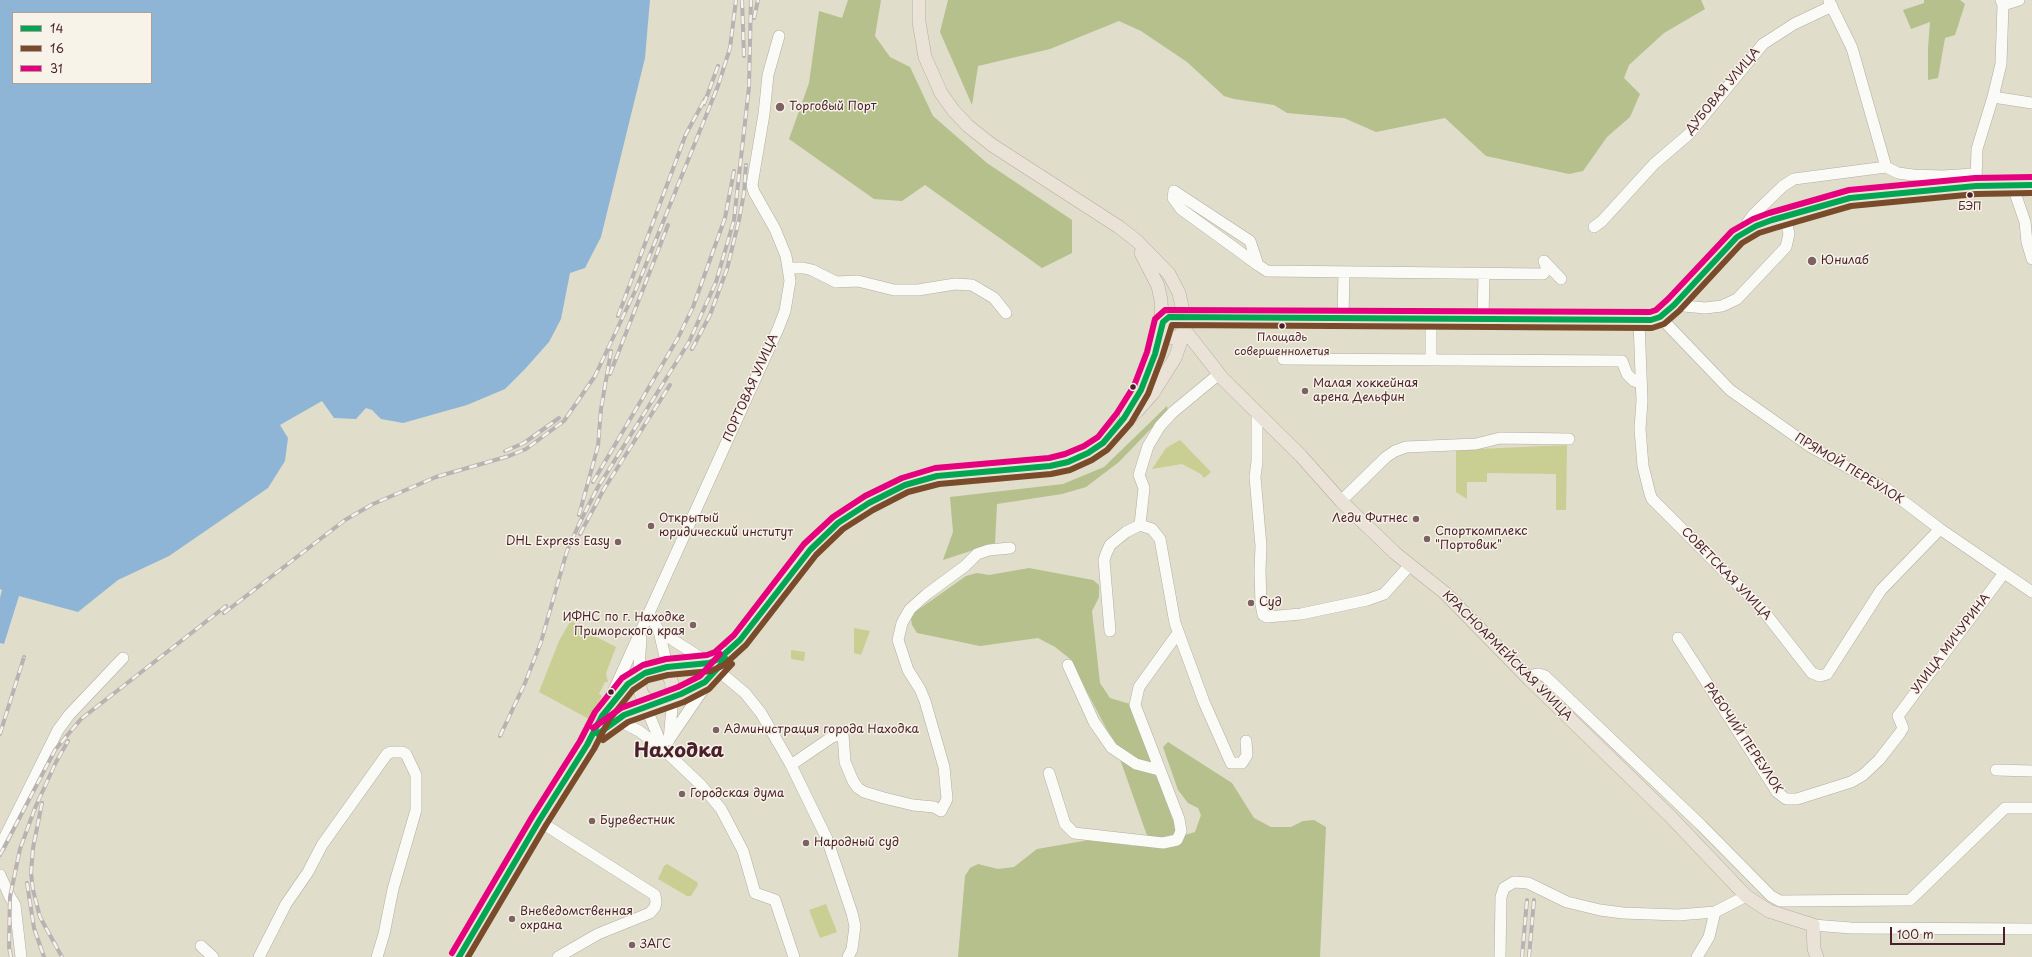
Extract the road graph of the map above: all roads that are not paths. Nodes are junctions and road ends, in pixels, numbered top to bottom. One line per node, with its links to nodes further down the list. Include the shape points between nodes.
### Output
1 (919, 0): 14 (main road, via 919,22 925,57 941,93 953,110 992,145)
2 (2019, 0): 3 (street)
3 (2002, 2): 6 (street, via 2000,64)
4 (1830, 3): 8 (street, ДУБОВАЯ УЛИЦА, via 1852,48); 15 (street, ДУБОВАЯ УЛИЦА, via 1762,44 1689,134 1654,164)
5 (779, 36): 19 (street, via 768,75 752,185 775,229)
6 (1993, 97): 7 (street); 9 (street, via 1976,149)
7 (2032, 103)
8 (1886, 167): 9 (street, via 1898,173); 16 (street, via 1794,179 1753,215)
9 (1976, 180): 10 (main road); 12 (main road, via 1850,198)
10 (2012, 184): 11 (main road); 13 (street)
11 (2032, 185)
12 (1785, 216): 16 (main road); 23 (street, via 1789,234 1786,247 1737,299 1722,306 1705,308)
13 (2028, 224): 17 (street, via 2027,242)
14 (1119, 227): 29 (main road, via 1137,241 1169,274 1179,293); 31 (main road, via 1131,239 1153,272 1161,300)
15 (1594, 227)
16 (1746, 230): 23 (main road)
17 (2032, 260)
18 (1258, 265): 18 (street, via 1181,209 1173,198 1174,191 1250,241); 20 (street, via 1268,272)
19 (789, 268): 24 (street, via 812,270 836,282 858,281 894,290 918,290 955,284 972,286 994,298); 47 (street, ПОРТОВАЯ УЛИЦА, via 788,295 778,329)
20 (1344, 272): 21 (street); 26 (street)
21 (1484, 274): 22 (street, via 1544,274 1547,269 1544,261); 28 (street)
22 (1561, 279)
23 (1674, 305): 25 (main road)
24 (1006, 313)
25 (1660, 316): 30 (main road); 42 (street, ПРЯМОЙ ПЕРЕУЛОК, via 1730,390 1811,447 1887,489)
26 (1343, 317): 27 (main road); 29 (main road, via 1225,316)
27 (1431, 318): 28 (main road); 34 (street)
28 (1483, 318): 30 (main road)
29 (1181, 320): 31 (main road, via 1166,318); 32 (main road); 35 (main road, КРАСНОАРМЕЙСКАЯ УЛИЦА)
30 (1638, 321): 36 (street, СОВЕТСКАЯ УЛИЦА)
31 (1162, 326): 32 (main road, via 1165,335); 39 (main road, via 1156,354 1141,390 1124,418)
32 (1175, 342): 35 (main road, КРАСНОАРМЕЙСКАЯ УЛИЦА); 39 (main road, via 1167,372 1153,392 1123,426)
33 (1283, 359): 34 (street)
34 (1430, 360): 36 (street, via 1622,362 1627,374 1634,381)
35 (1215, 370): 37 (main road, КРАСНОАРМЕЙСКАЯ УЛИЦА); 41 (street, via 1160,426 1148,446 1138,475 1144,488)
36 (1642, 383): 42 (street, СОВЕТСКАЯ УЛИЦА, via 1643,466 1652,499 1762,609 1812,673 1820,676 1827,674 1880,590)
37 (1257, 413): 40 (main road, КРАСНОАРМЕЙСКАЯ УЛИЦА, via 1301,456); 44 (street, via 1255,477 1263,615 1266,617 1301,614 1384,594)
38 (1569, 438): 40 (street, via 1500,438 1476,444 1406,446 1386,457)
39 (1103, 442): 57 (main road, via 1088,453 1068,462 1044,467 938,476 905,485 869,503 838,523 810,550 740,640)
40 (1341, 502): 44 (main road, КРАСНОАРМЕЙСКАЯ УЛИЦА)
41 (1140, 525): 50 (street, via 1110,545 1104,560); 51 (street, via 1152,529 1160,539)
42 (1940, 529): 45 (street, ПРЯМОЙ ПЕРЕУЛОК)
43 (1010, 548): 71 (street, via 977,554 927,594 907,614 902,623 898,640 908,670 925,701 942,756 947,799 941,811 934,807 913,805 864,792 853,782 845,762 843,734 832,737)
44 (1410, 565): 59 (main road, КРАСНОАРМЕЙСКАЯ УЛИЦА, via 1445,593)
45 (2004, 573): 46 (street, ПРЯМОЙ ПЕРЕУЛОК); 66 (street, УЛИЦА МИЧУРИНА)
46 (2032, 592)
47 (649, 614): 48 (street, ПОРТОВАЯ УЛИЦА); 49 (street)
48 (642, 629): 58 (street); 65 (street, ПОРТОВАЯ УЛИЦА)
49 (659, 631): 55 (street); 57 (street)
50 (1110, 631)
51 (1178, 633): 68 (street, via 1204,702 1231,762 1242,763 1247,755); 72 (street, via 1139,687 1135,705)
52 (1678, 638): 66 (street, РАБОЧИЙ ПЕРЕУЛОК, via 1777,792 1786,799 1797,799 1851,782 1863,775 1903,728)
53 (123, 658): 80 (street, via 58,730)
54 (1068, 665): 72 (street, via 1094,722 1112,748 1136,764)
55 (667, 667): 56 (main road); 57 (main road); 60 (street)
56 (652, 670): 58 (main road); 60 (main road, via 662,672 670,678); 61 (main road, via 644,675)
57 (712, 670): 62 (main road, via 697,687); 69 (street); 71 (street, via 754,703)
58 (639, 676): 61 (street); 65 (main road, via 622,690)
59 (1529, 679): 78 (street, via 1532,675 1545,676); 79 (main road, КРАСНОАРМЕЙСКАЯ УЛИЦА)
60 (671, 683): 62 (street); 63 (main road, via 672,688 667,697)
61 (640, 689): 63 (main road, via 649,701); 64 (street)
62 (673, 697): 63 (main road); 69 (street)
63 (659, 702): 64 (main road)
64 (645, 707): 67 (main road); 69 (street)
65 (602, 716): 70 (main road)
66 (1898, 716)
67 (616, 719): 69 (street); 70 (main road)
68 (1246, 741)
69 (666, 744): 93 (street, via 721,809 743,851 755,893 775,900)
70 (587, 745): 77 (main road)
71 (791, 765): 94 (street, via 820,822 852,913 855,926 854,940)
72 (1159, 770): 75 (street, via 1182,831 1177,840 1163,843 1074,833 1065,824)
73 (1996, 770): 74 (street)
74 (2032, 770)
75 (1049, 773)
76 (2032, 808): 78 (street, via 2005,808 1910,900 1775,900)
77 (539, 821): 91 (main road); 92 (street, via 655,895 656,902 650,913 598,934)
78 (1701, 825): 79 (street)
79 (1689, 836): 82 (main road, КРАСНОАРМЕЙСКАЯ УЛИЦА)
80 (0, 847)
81 (0, 875): 87 (street, via 15,905)
82 (1746, 896): 83 (street); 84 (main road, КРАСНОАРМЕЙСКАЯ УЛИЦА, via 1769,911 1793,921)
83 (1715, 912): 95 (street, via 1671,915 1600,910 1567,902 1528,883 1514,882 1504,888 1501,897); 96 (street, via 1709,938)
84 (1813, 925): 85 (street, via 1851,928); 97 (main road)
85 (2032, 929)
86 (201, 946): 88 (street)
87 (21, 957)
88 (213, 957)
89 (259, 957): 90 (street, via 286,904 308,872 322,845 387,754 391,752 406,754 416,775 416,810)
90 (377, 957)
91 (460, 957)
92 (558, 957)
93 (794, 957)
94 (848, 957)
95 (1500, 957)
96 (1697, 957)
97 (1817, 957)

